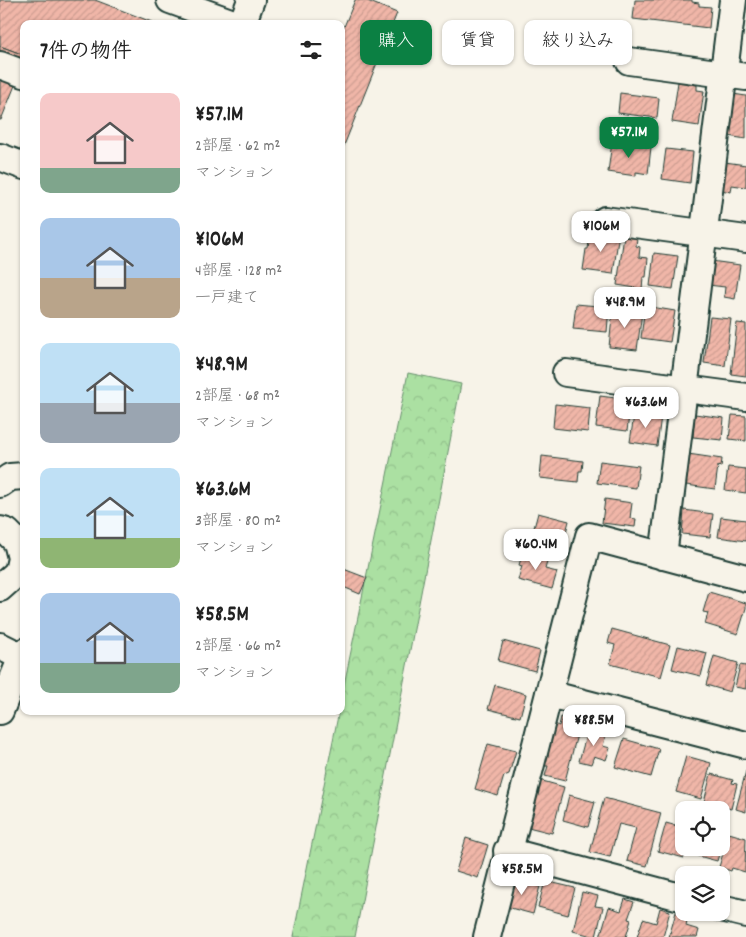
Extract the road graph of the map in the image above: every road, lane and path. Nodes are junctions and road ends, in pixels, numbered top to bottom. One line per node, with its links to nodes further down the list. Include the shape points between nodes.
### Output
1 (170, 0): 4 (street)
2 (251, 0): 5 (street)
3 (733, 0): 9 (street)
4 (225, 20)
5 (244, 20)
6 (632, 62): 9 (street)
7 (0, 65): 8 (street)
8 (20, 72)
9 (735, 75): 13 (street)
10 (0, 157): 11 (street)
11 (20, 164)
12 (605, 220): 13 (street)
13 (704, 233): 14 (street); 16 (street)
14 (746, 239)
15 (566, 374): 16 (street)
16 (684, 389): 17 (street); 22 (street)
17 (746, 397)
18 (20, 476): 19 (street, via 10,477)
19 (0, 484)
20 (0, 530): 21 (street, via 17,542)
21 (20, 554)
22 (663, 556): 24 (street); 27 (street, via 589,536)
23 (20, 563): 25 (street, via 18,572)
24 (746, 578)
25 (0, 588)
26 (15, 652): 28 (street)
27 (549, 694): 29 (street); 30 (street)
28 (0, 711)
29 (746, 745)
30 (507, 851): 31 (street); 34 (street)
31 (675, 896)
32 (730, 910): 33 (street)
33 (746, 914)
34 (486, 937)

